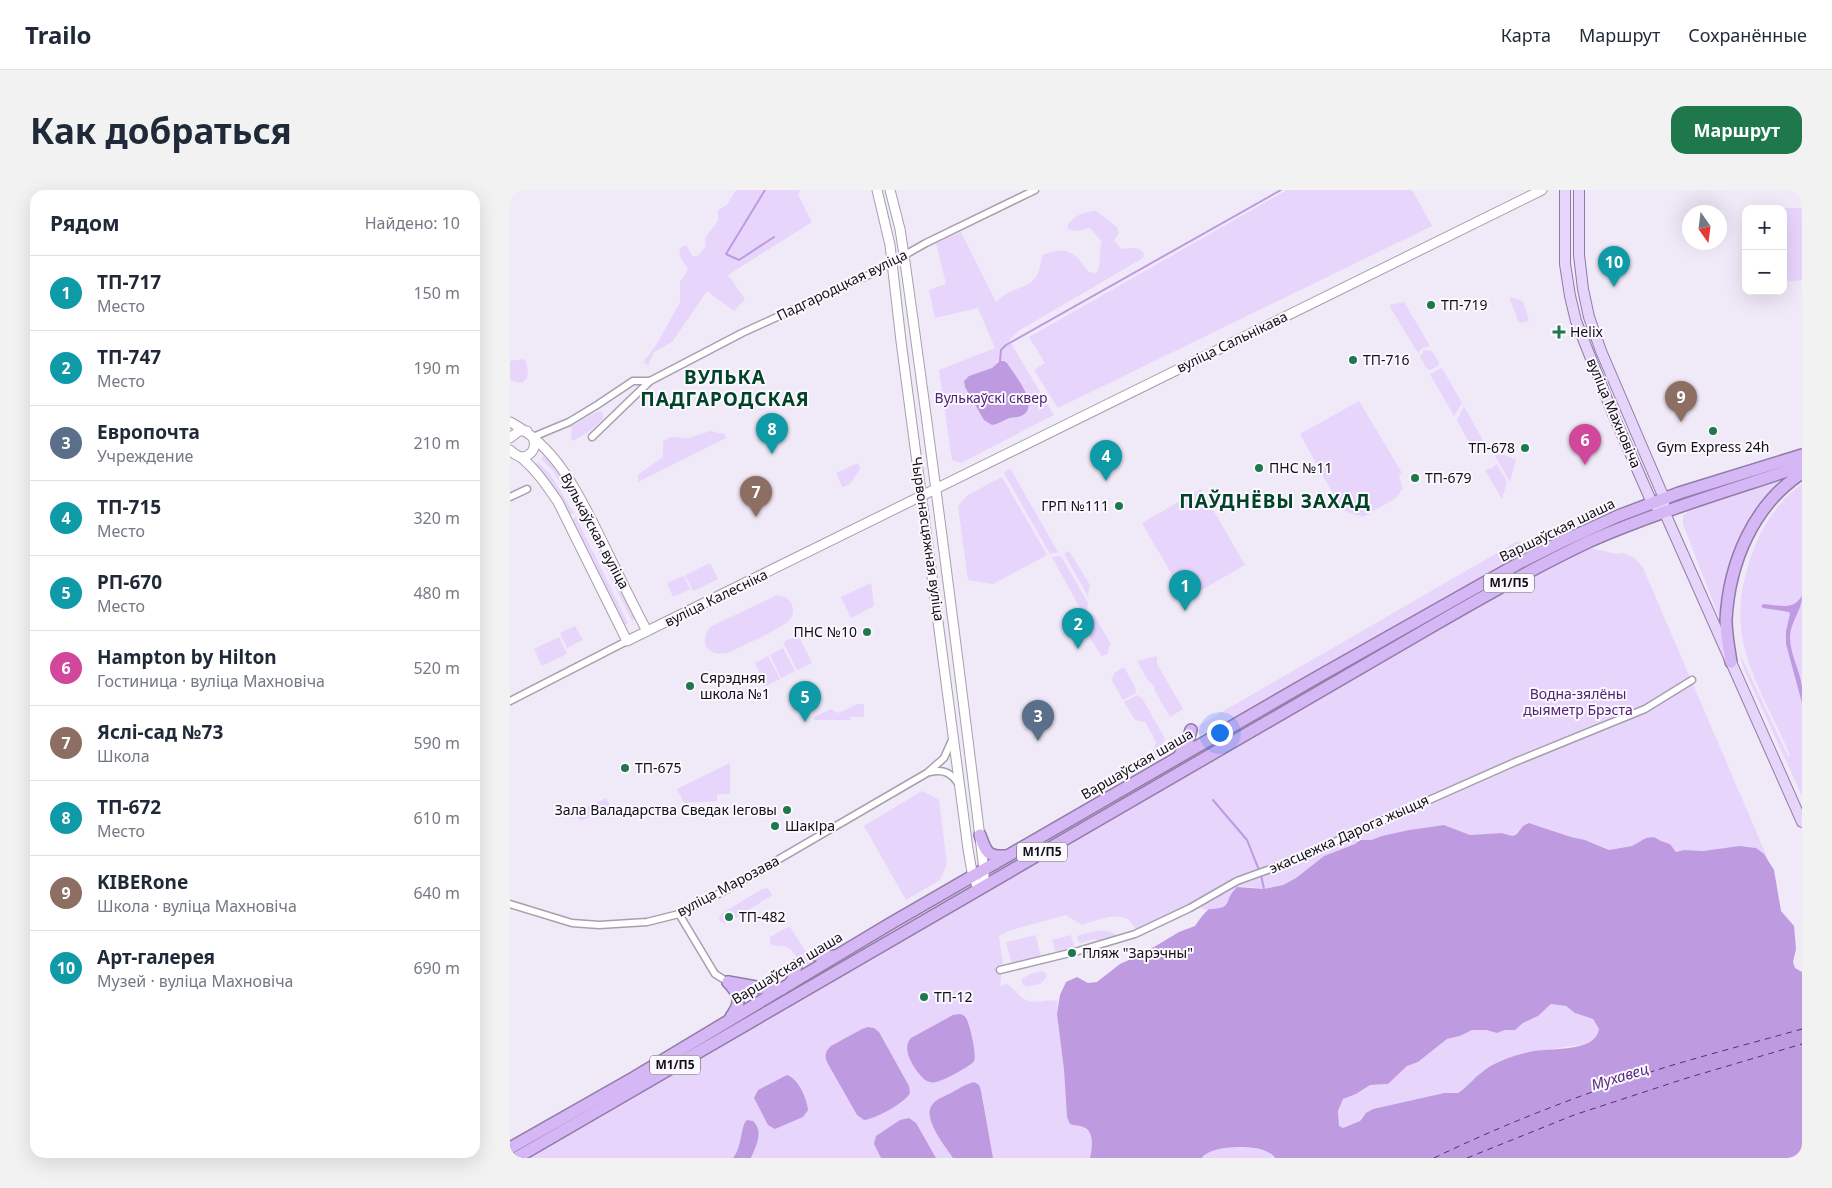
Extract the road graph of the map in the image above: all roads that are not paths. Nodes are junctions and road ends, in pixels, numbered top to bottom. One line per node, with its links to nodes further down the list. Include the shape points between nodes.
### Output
1 (877, 190): 8 (street, Чырвонасцяжная вуліца)
2 (890, 190): 7 (street, Чырвонасцяжная вуліца)
3 (1035, 190): 7 (street, Падгародцкая вуліца)
4 (1542, 190): 19 (street, вуліца Сальнікава)
5 (1565, 190): 24 (main road, вуліца Махновіча, via 1565,264 1576,321)
6 (1579, 190): 23 (main road, вуліца Махновіча, via 1579,255 1589,317)
7 (904, 255): 8 (street, Падгародцкая вуліца); 19 (street, Чырвонасцяжная вуліца)
8 (893, 262): 9 (street, Падгародцкая вуліца, via 723,342); 21 (street, Чырвонасцяжная вуліца)
9 (650, 381): 11 (street, Падгародцкая вуліца, via 633,381 569,422); 12 (street, Падгародцкая вуліца)
10 (510, 422): 11 (street, Вулькаўская вуліца)
11 (530, 434): 13 (street, via 519,431); 16 (street, via 535,442 534,450); 28 (street, Вулькаўская вуліца, via 561,466 577,491)
12 (592, 437)
13 (510, 438)
14 (510, 450): 16 (street, Вулькаўская вуліца)
15 (1802, 455): 23 (highway, Варшаўская шаша / М1/П5)
16 (520, 457): 29 (street, Вулькаўская вуліца, via 558,502)
17 (1802, 466): 25 (highway, Варшаўская шаша / М1/П5)
18 (1802, 473): 30 (highway, via 1763,509 1742,546 1730,586 1726,622)
19 (936, 488): 21 (street, вуліца Сальнікава); 39 (street, Чырвонасцяжная вуліца)
20 (527, 489): 22 (street)
21 (923, 495): 28 (street, вуліца Калесніка); 33 (street, Чырвонасцяжная вуліца)
22 (510, 497)
23 (1664, 498): 24 (highway, Варшаўская шаша / М1/П5); 25 (main road, вуліца Махновіча)
24 (1652, 503): 25 (main road, вуліца Махновіча); 26 (highway, Варшаўская шаша / М1/П5, via 1561,542)
25 (1664, 512): 26 (highway, Варшаўская шаша / М1/П5, via 1600,537); 30 (main road, вуліца Махновіча)
26 (1451, 608): 27 (highway, Варшаўская шаша / М1/П5)
27 (1426, 623): 34 (highway, Варшаўская шаша / М1/П5); 43 (highway, Варшаўская шаша / М1/П5)
28 (647, 631): 29 (street, вуліца Калесніка)
29 (627, 641): 32 (street, вуліца Калесніка)
30 (1731, 662): 38 (main road, вуліца Махновіча)
31 (1692, 680): 49 (street, экасцежка Дарога жыцця, via 1629,716 1515,762 1287,863 1237,881 1135,934)
32 (510, 701)
33 (953, 729): 36 (street, вуліца Марозава, via 946,754); 37 (street, Чырвонасцяжная вуліца)
34 (1212, 738): 35 (highway, Варшаўская шаша / М1/П5); 35 (highway, via 1199,737 1191,730)
35 (1178, 758): 40 (highway, Варшаўская шаша / М1/П5)
36 (927, 773): 37 (street, via 948,773); 45 (street, вуліца Марозава)
37 (961, 791): 42 (street, Чырвонасцяжная вуліца)
38 (1802, 822)
39 (980, 835): 40 (highway, via 987,852 994,856); 41 (street, Чырвонасцяжная вуліца)
40 (1008, 856): 41 (highway, Варшаўская шаша / М1/П5)
41 (984, 870): 42 (highway, Варшаўская шаша / М1/П5); 43 (street, Чырвонасцяжная вуліца)
42 (973, 876): 43 (street, Чырвонасцяжная вуліца); 47 (highway, Варшаўская шаша / М1/П5)
43 (981, 887): 54 (highway, Варшаўская шаша / М1/П5)
44 (510, 904): 45 (street, вуліца Марозава, via 572,923 599,925 646,922)
45 (679, 914): 50 (street, via 715,974)
46 (816, 955): 47 (highway)
47 (837, 956): 51 (highway, Варшаўская шаша / М1/П5)
48 (796, 966): 51 (highway, via 793,979)
49 (1000, 970)
50 (728, 982): 51 (highway, via 762,988); 52 (highway, via 739,1001)
51 (786, 986): 52 (highway, Варшаўская шаша / М1/П5)
52 (728, 1020): 53 (highway, Варшаўская шаша / М1/П5)
53 (510, 1148)
54 (516, 1158)

